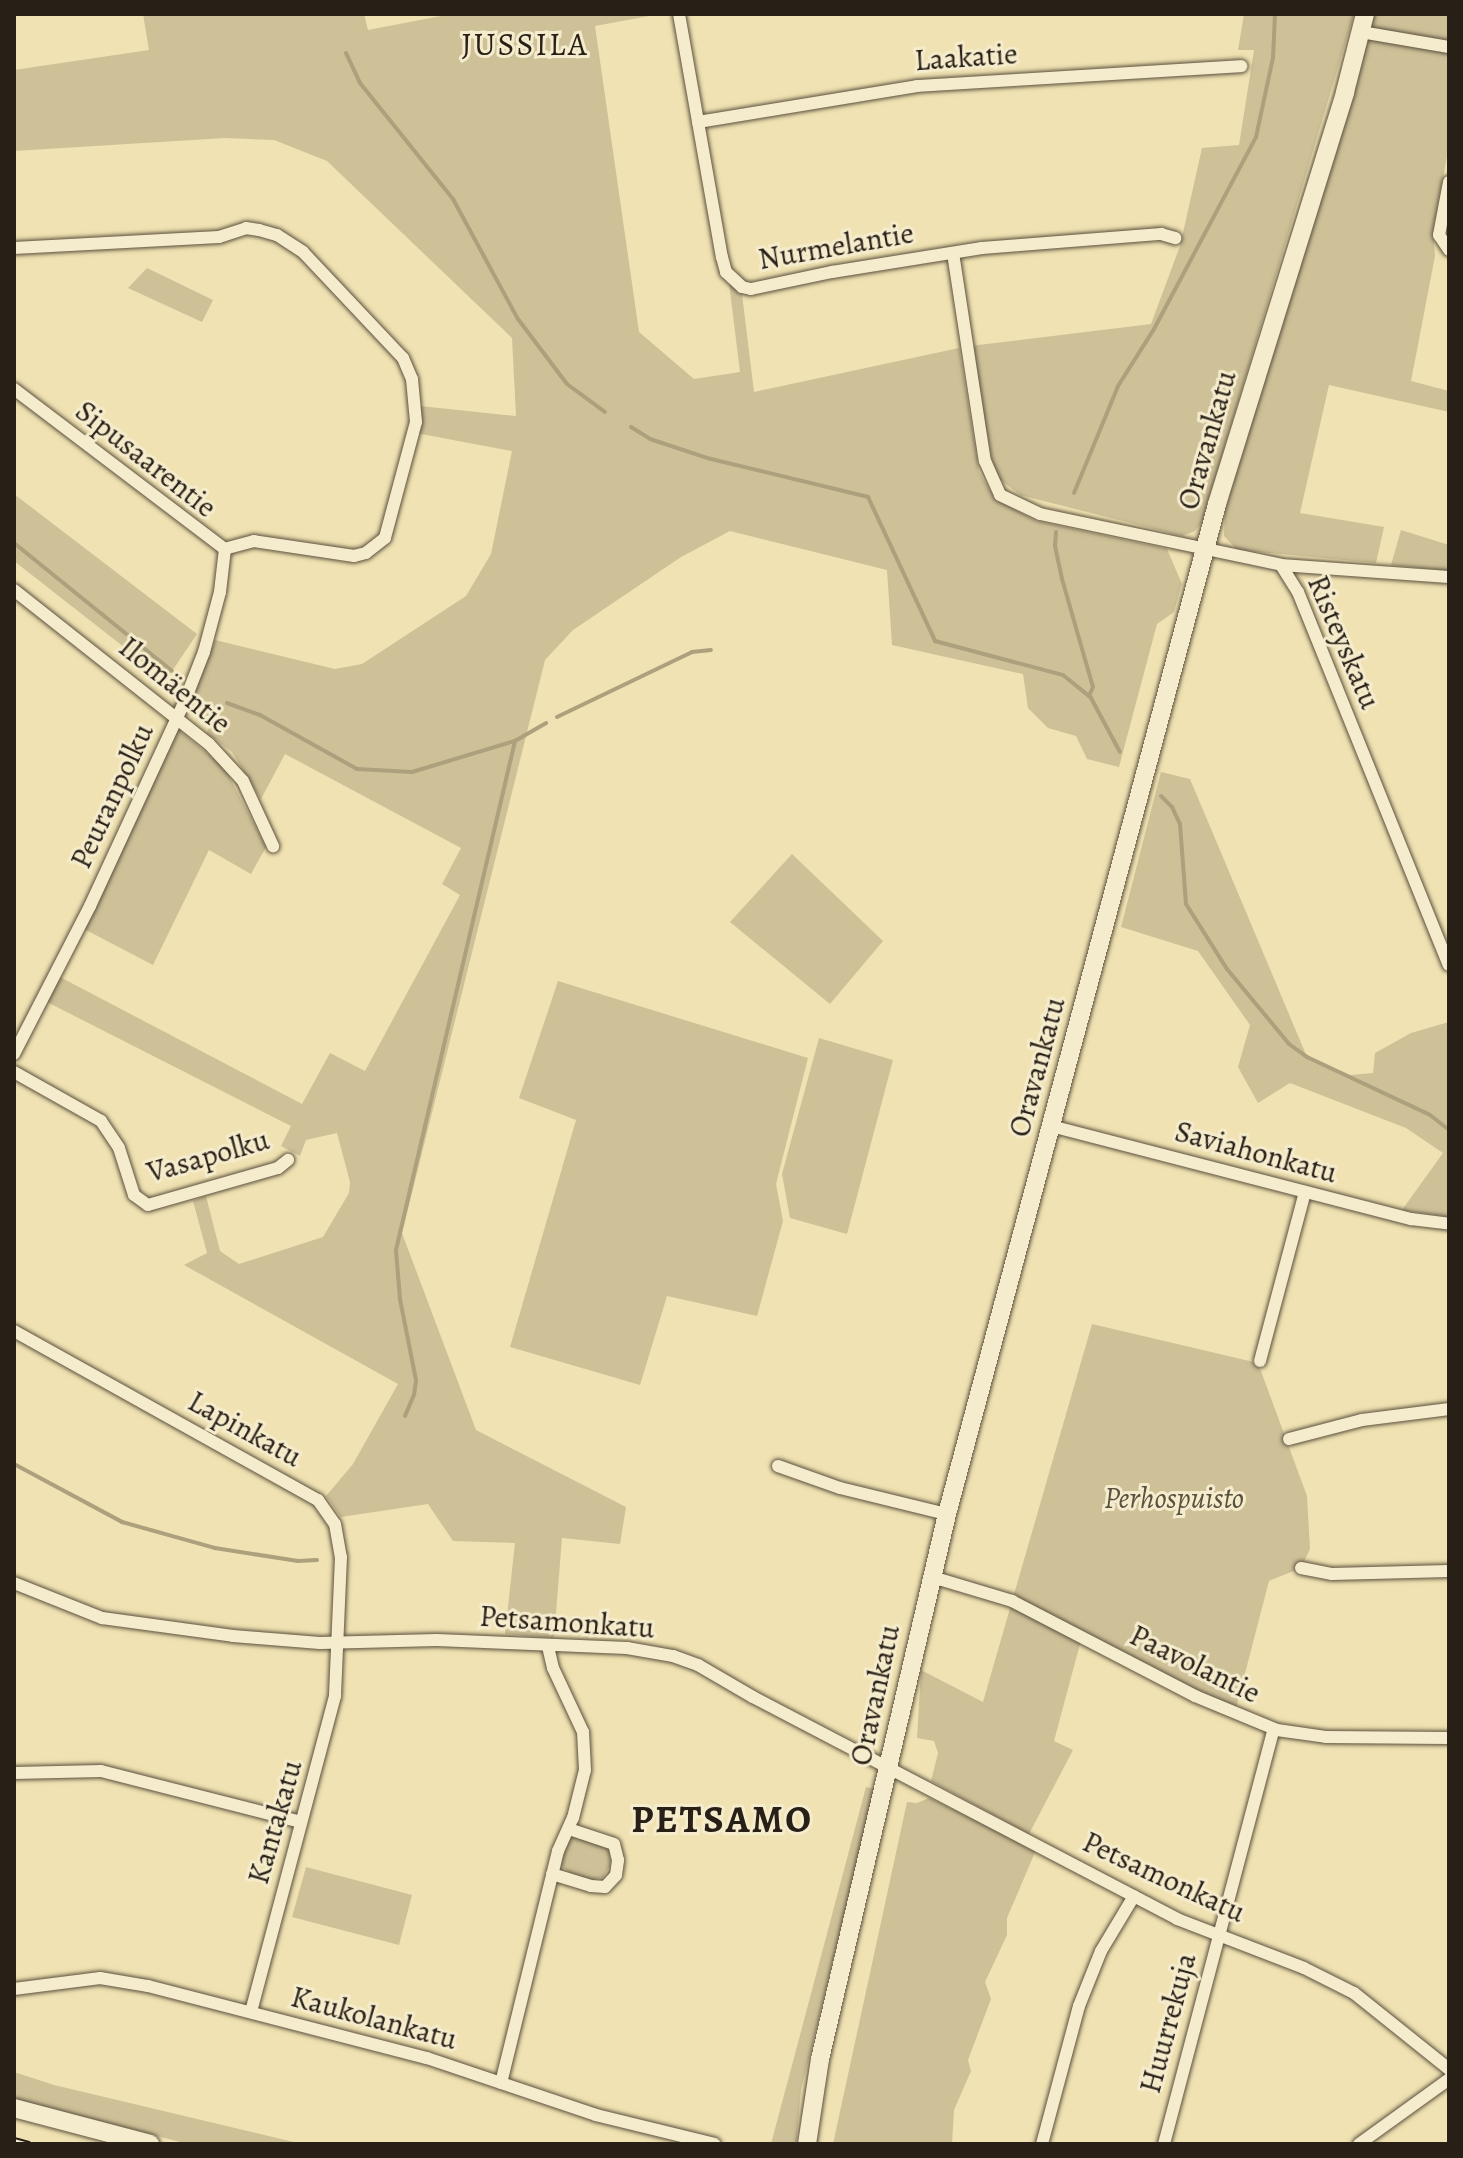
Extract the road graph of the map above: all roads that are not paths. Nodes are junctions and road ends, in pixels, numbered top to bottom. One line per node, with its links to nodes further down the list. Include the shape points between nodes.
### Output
1 (679, 14): 5 (street, Nurmelantie)
2 (1363, 23): 3 (street); 13 (street, Oravankatu)
3 (1449, 47)
4 (1241, 66): 5 (street, Laakatie, via 924,85)
5 (698, 122): 10 (street, Nurmelantie, via 722,257 726,272 742,287)
6 (1449, 182): 9 (street, via 1439,235)
7 (1175, 238): 10 (street, Nurmelantie, via 1161,234)
8 (14, 248): 12 (street, Sipusaarentie, via 219,237 246,228 277,235 303,252 403,358 412,379 416,422 385,538 354,556 254,541)
9 (1449, 250)
10 (953, 253): 13 (street, Risteyskatu, via 985,461 1000,495 1040,514)
11 (14, 389): 12 (street, Sipusaarentie)
12 (225, 549): 17 (street, Peuranpolku, via 222,585 204,652)
13 (1204, 550): 14 (street, Risteyskatu); 22 (street, Oravankatu)
14 (1281, 565): 15 (street); 19 (street, Risteyskatu, via 1298,592)
15 (1449, 577)
16 (14, 590): 17 (street, Ilomäentie)
17 (178, 718): 18 (street, Ilomäentie, via 243,781); 20 (street, Peuranpolku)
18 (273, 846)
19 (1449, 965)
20 (14, 1054)
21 (14, 1072): 23 (street, Vasapolku, via 101,1121 119,1148 134,1195 148,1205 278,1168)
22 (1051, 1126): 24 (street, Saviahonkatu); 31 (street, Oravankatu)
23 (288, 1160)
24 (1305, 1192): 25 (street, Saviahonkatu); 27 (street)
25 (1449, 1224)
26 (14, 1331): 36 (street, Lapinkatu, via 318,1500 335,1524 341,1557)
27 (1260, 1361)
28 (1449, 1409): 29 (street, via 1362,1420)
29 (1289, 1439)
30 (778, 1466): 31 (street, via 837,1487)
31 (947, 1514): 34 (street, Oravankatu)
32 (1301, 1568): 33 (street, via 1332,1574)
33 (1449, 1571)
34 (932, 1577): 38 (street, Paavolantie, via 1012,1601 1195,1696); 40 (street, Oravankatu)
35 (14, 1583): 36 (street, Petsamonkatu, via 67,1607 142,1625)
36 (336, 1643): 37 (street, Petsamonkatu, via 437,1640); 42 (street, Kantakatu, via 330,1723)
37 (548, 1647): 40 (street, Petsamonkatu, via 651,1651 698,1665); 43 (street, via 586,1751)
38 (1274, 1729): 39 (street, Paavolantie, via 1326,1737); 46 (street, Huurrekuja)
39 (1449, 1738)
40 (888, 1767): 45 (street, Petsamonkatu); 55 (street, Oravankatu, via 820,2059)
41 (14, 1773): 42 (street, via 101,1771)
42 (301, 1822): 48 (street, Kantakatu)
43 (569, 1829): 44 (street); 44 (street, via 614,1844 616,1875 605,1887)
44 (552, 1874): 51 (street)
45 (1134, 1896): 46 (street, Petsamonkatu); 56 (street, via 1091,1975)
46 (1218, 1933): 49 (street, Petsamonkatu, via 1354,1993); 57 (street, Huurrekuja)
47 (14, 1989): 48 (street, Kaukolankatu, via 115,1979)
48 (251, 2012): 51 (street, Kaukolankatu)
49 (1449, 2069)
50 (1449, 2079): 58 (street)
51 (501, 2083): 54 (street, Kaukolankatu, via 596,2115)
52 (14, 2108): 53 (street)
53 (150, 2144)
54 (715, 2144)
55 (807, 2144)
56 (1042, 2144)
57 (1164, 2144)
58 (1359, 2144)

